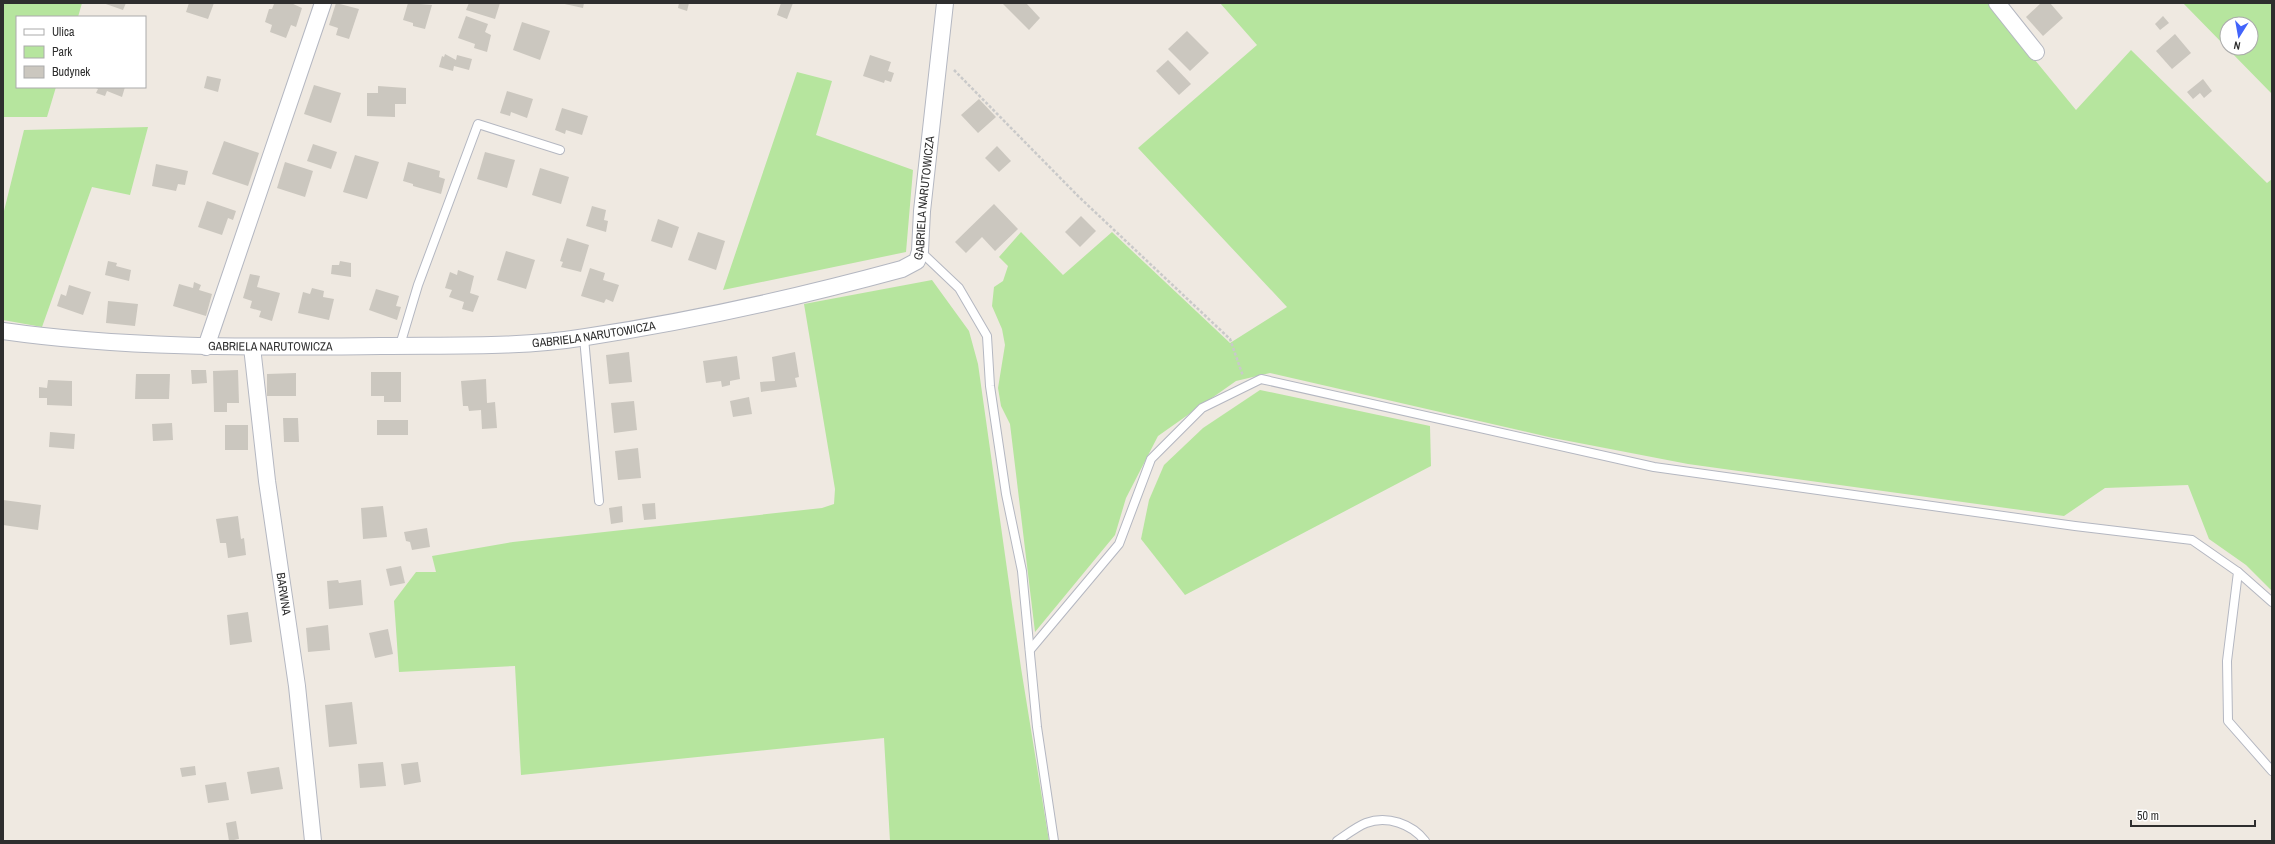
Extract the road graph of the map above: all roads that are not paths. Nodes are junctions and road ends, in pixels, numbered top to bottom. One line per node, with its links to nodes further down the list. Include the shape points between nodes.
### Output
1 (323, 3): 10 (street)
2 (945, 3): 6 (street, GABRIELA NARUTOWICZA)
3 (1997, 3): 4 (street)
4 (2036, 52)
5 (560, 150): 9 (lane, via 478,124 418,285)
6 (920, 251): 8 (street, GABRIELA NARUTOWICZA, via 917,261 902,269 871,278 694,318); 15 (lane, via 959,288 987,336 990,386 1006,494 1022,571)
7 (3, 331): 10 (street, GABRIELA NARUTOWICZA, via 38,336)
8 (584, 338): 9 (street, GABRIELA NARUTOWICZA, via 507,344); 12 (lane)
9 (400, 345): 11 (street, GABRIELA NARUTOWICZA)
10 (206, 347): 11 (street, GABRIELA NARUTOWICZA)
11 (252, 347): 17 (street, BARWNA, via 267,481 297,686)
12 (599, 501)
13 (2238, 572): 14 (lane); 15 (lane, via 2192,540 1654,467 1261,379 1202,408 1151,459 1119,544); 16 (lane, via 2227,662 2228,721)
14 (2272, 602)
15 (1030, 650): 18 (lane, via 1037,727)
16 (2272, 771)
17 (313, 841)
18 (1054, 841)
19 (1337, 841): 20 (lane, via 1367,823 1388,820 1409,826)
20 (1425, 841)

